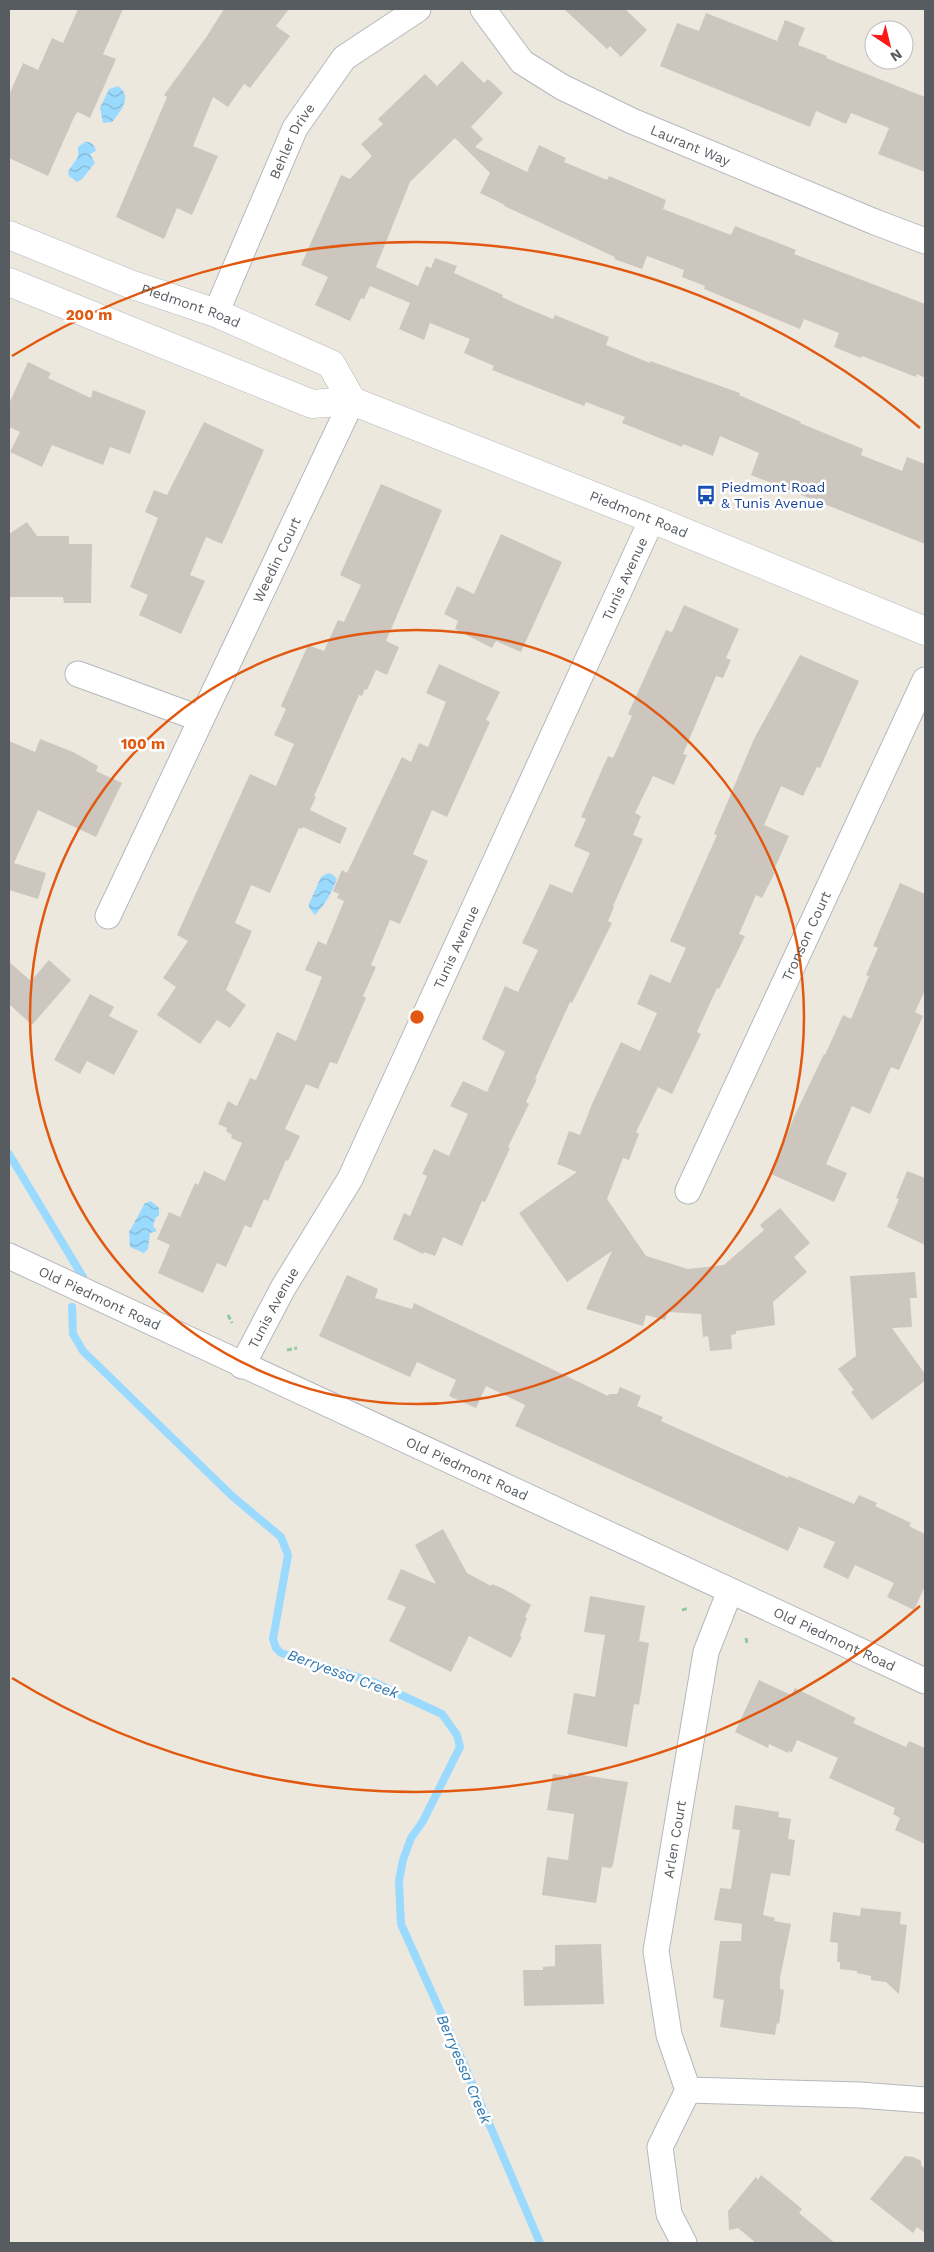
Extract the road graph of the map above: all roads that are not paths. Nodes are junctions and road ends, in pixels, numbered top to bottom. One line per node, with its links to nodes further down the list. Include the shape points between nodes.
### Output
1 (418, 9): 6 (street, Behler Drive, via 344,58 295,128)
2 (483, 9): 4 (street, Laurant Way, via 522,62 562,88 632,121)
3 (9, 235): 6 (main road, Piedmont Road, via 130,284)
4 (925, 241)
5 (9, 282): 7 (main road, Piedmont Road, via 312,404)
6 (216, 312): 7 (main road, Piedmont Road, via 331,364)
7 (352, 401): 8 (main road, Piedmont Road); 12 (street, Weedin Court)
8 (652, 519): 9 (main road, Piedmont Road); 16 (street, Tunis Avenue, via 350,1180 282,1288)
9 (925, 631)
10 (78, 674): 12 (street)
11 (925, 680): 14 (street, Tronson Court)
12 (201, 719): 13 (street, Weedin Court)
13 (108, 916)
14 (688, 1191)
15 (9, 1256): 16 (street, Old Piedmont Road)
16 (242, 1366): 17 (street, Old Piedmont Road)
17 (730, 1591): 18 (street, Old Piedmont Road); 19 (street, Arlen Court, via 706,1652 656,1951 669,2035)
18 (925, 1681)
19 (688, 2090): 20 (street); 21 (street, via 660,2147 669,2214)
20 (925, 2100)
21 (684, 2243)

